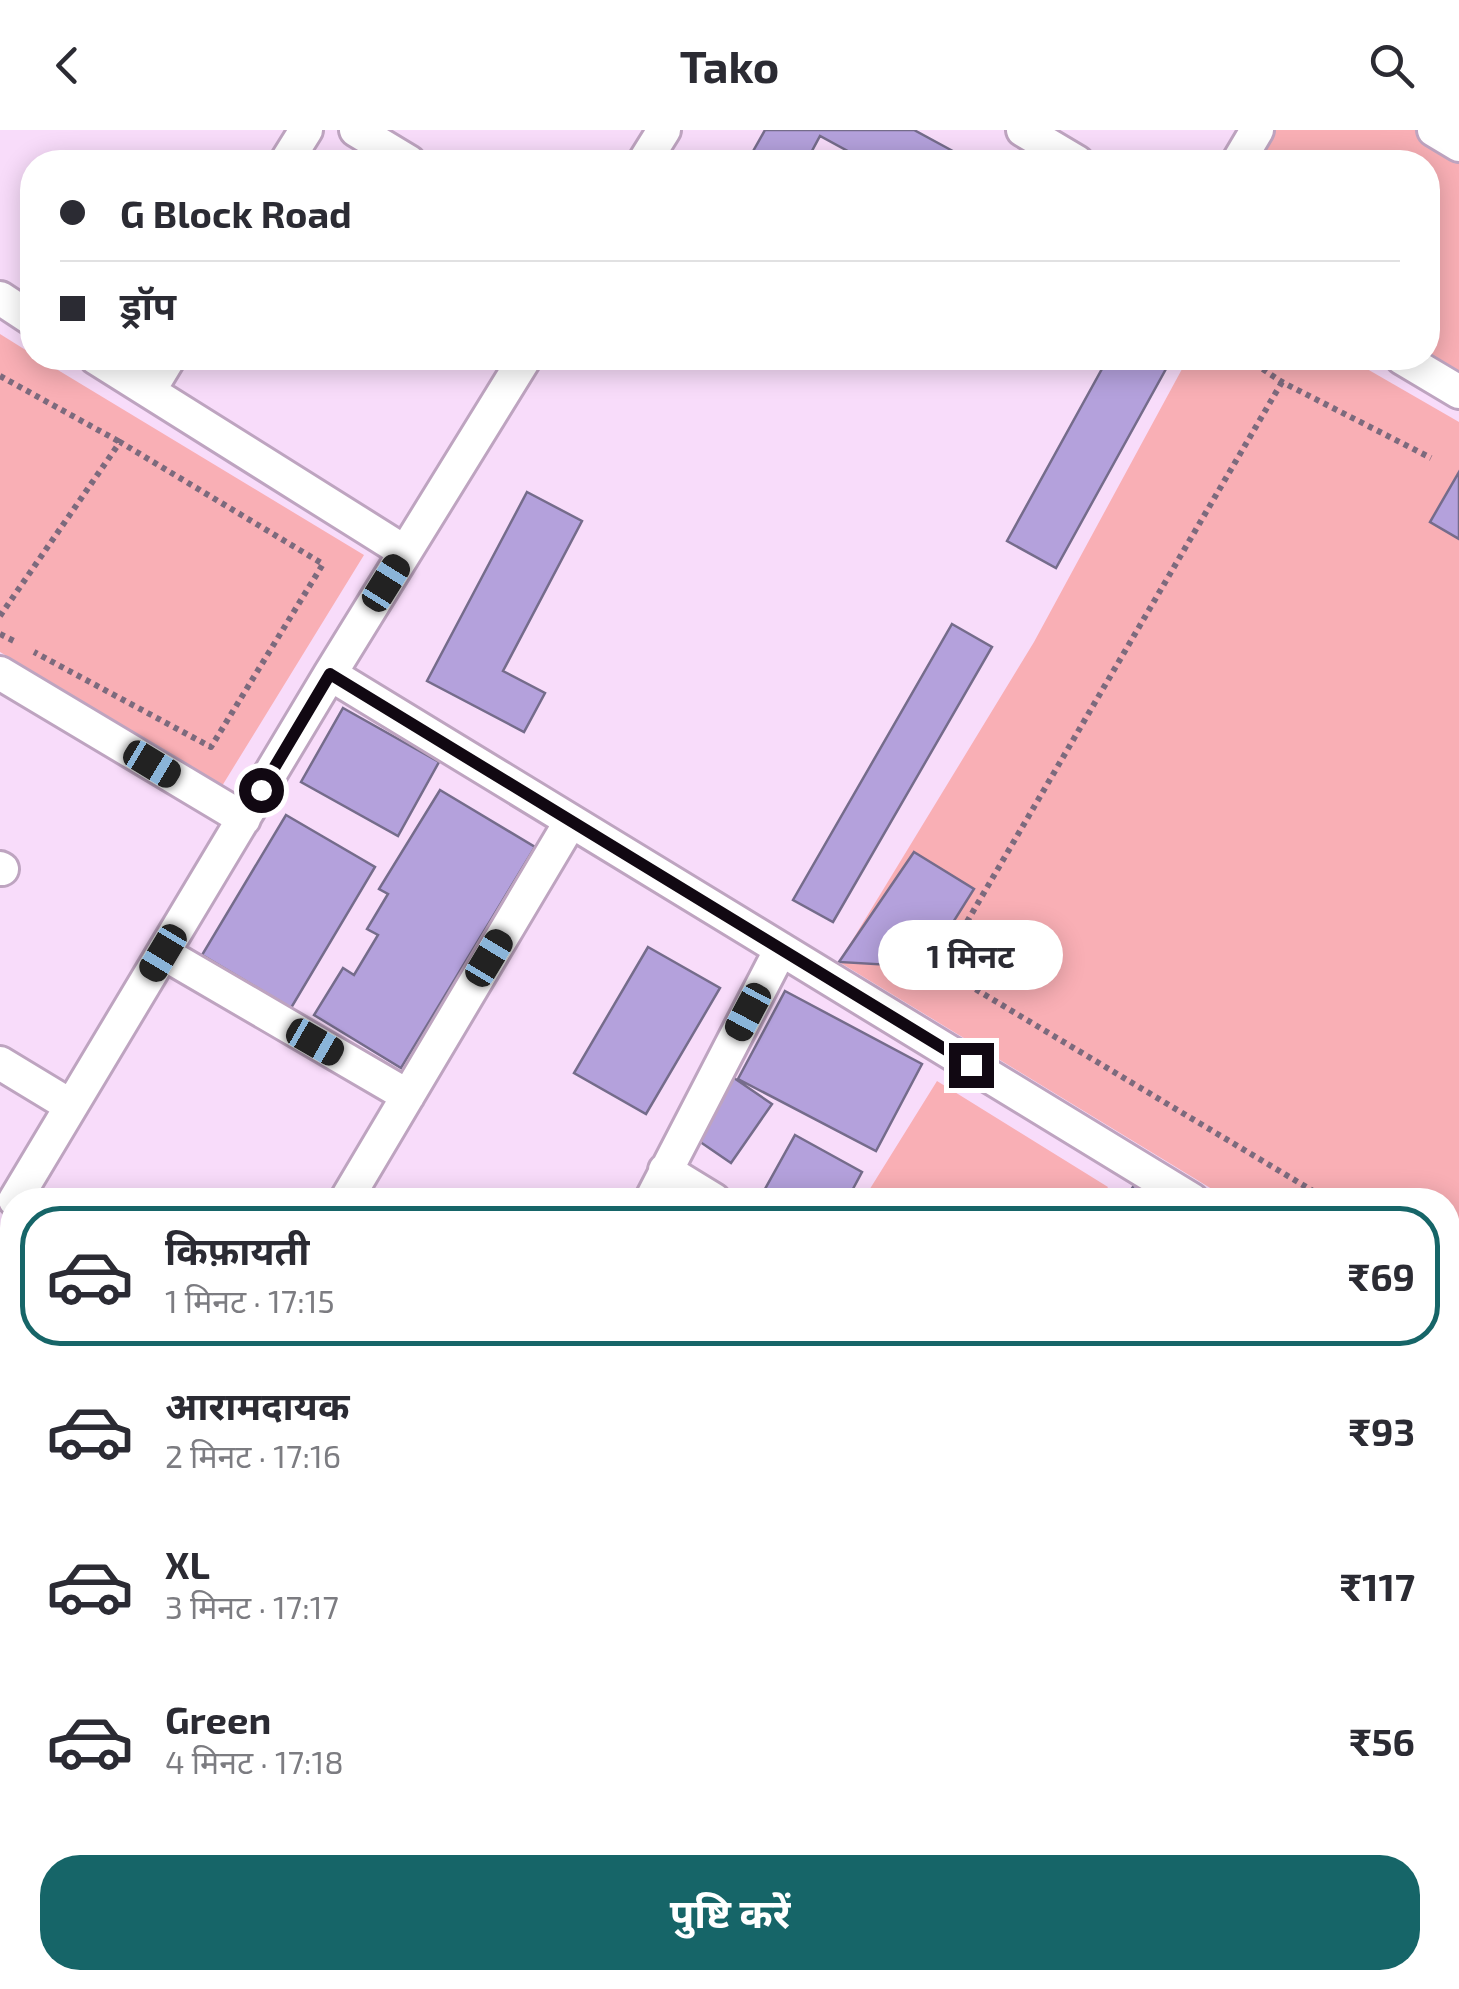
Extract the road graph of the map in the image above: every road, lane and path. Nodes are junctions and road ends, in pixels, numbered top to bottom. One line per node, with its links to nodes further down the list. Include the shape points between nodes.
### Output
1 (356, 130): 5 (street)
2 (1023, 130): 6 (street)
3 (1434, 130): 4 (street)
4 (1459, 146)
5 (389, 150)
6 (1057, 150)
7 (116, 370): 14 (street)
8 (162, 370): 14 (street)
9 (518, 370): 18 (street)
10 (1264, 370): 13 (path)
11 (1422, 370): 15 (street)
12 (0, 376): 16 (path)
13 (1282, 382): 17 (path); 34 (path, via 940,968)
14 (149, 390): 18 (street)
15 (1459, 392)
16 (120, 442): 19 (path); 20 (path, via 323,564 212,747)
17 (1430, 458)
18 (405, 552): 22 (street)
19 (0, 616)
20 (0, 634)
21 (0, 673): 23 (street)
22 (330, 674): 23 (street); 24 (street)
23 (244, 818): 26 (street)
24 (570, 821): 25 (street); 28 (street)
25 (781, 949): 30 (street); 33 (street)
26 (163, 953): 28 (street); 29 (street)
27 (0, 1062): 29 (street)
28 (408, 1096): 32 (street)
29 (72, 1106): 31 (street)
30 (658, 1185)
31 (22, 1188)
32 (353, 1188)
33 (1172, 1188)
34 (1308, 1188)

